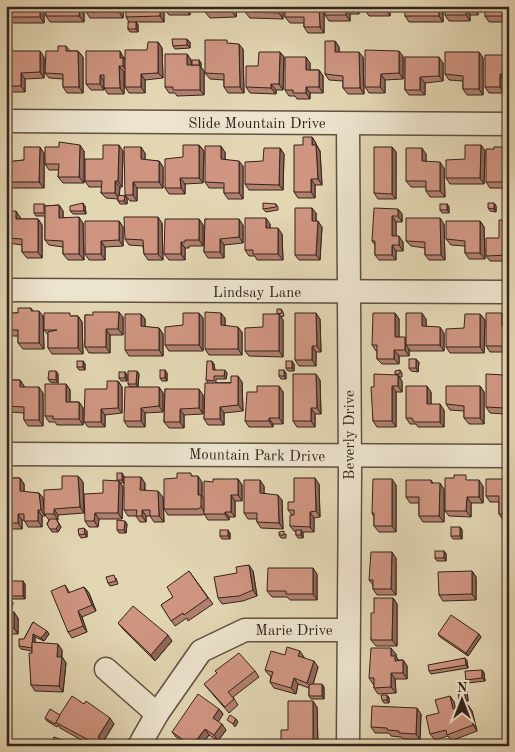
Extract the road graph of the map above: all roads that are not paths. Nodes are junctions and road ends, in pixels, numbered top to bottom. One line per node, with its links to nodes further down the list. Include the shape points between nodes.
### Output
1 (6, 122): 2 (street, Slide Mountain Drive)
2 (348, 124): 3 (street, Slide Mountain Drive); 5 (street, Beverly Drive)
3 (509, 124)
4 (6, 290): 5 (street, Lindsay Lane)
5 (348, 292): 6 (street, Lindsay Lane); 8 (street, Beverly Drive)
6 (509, 292)
7 (6, 454): 8 (street, Mountain Park Drive)
8 (350, 456): 9 (street, Mountain Park Drive); 10 (street, Beverly Drive)
9 (509, 456)
10 (348, 630): 12 (street, Marie Drive, via 245,630 201,651); 14 (street, Beverly Drive)
11 (106, 669): 12 (street)
12 (157, 714): 13 (street, Marie Drive)
13 (138, 746)
14 (348, 746)

